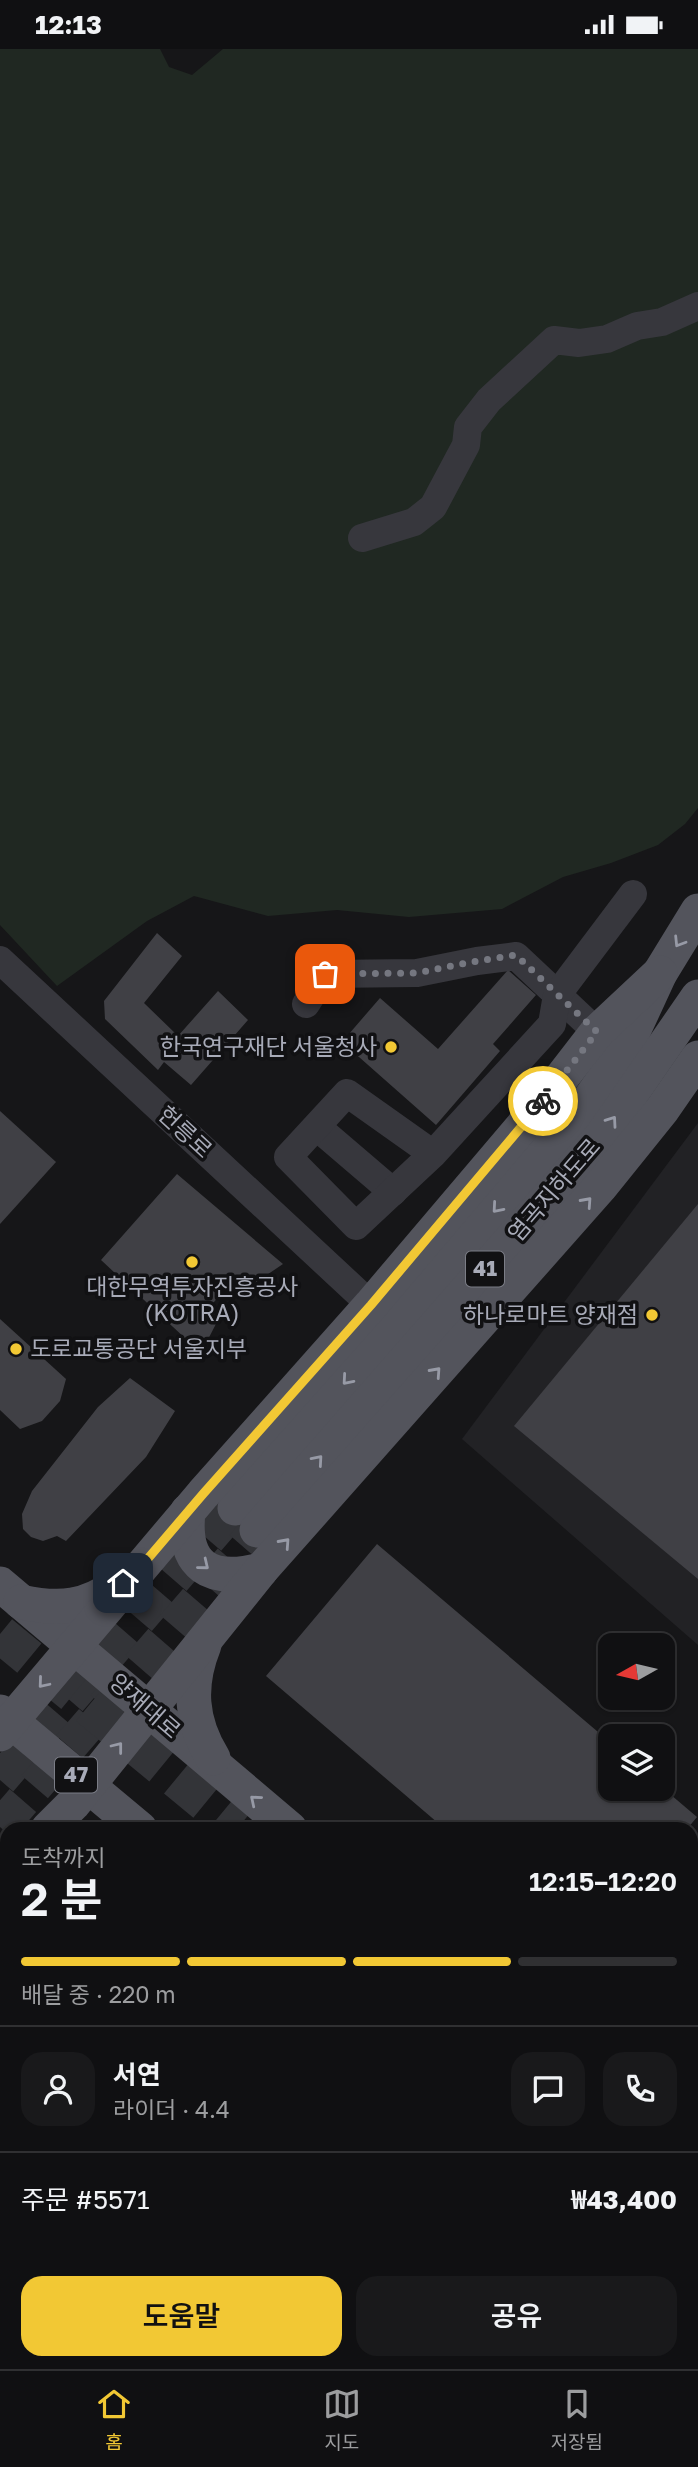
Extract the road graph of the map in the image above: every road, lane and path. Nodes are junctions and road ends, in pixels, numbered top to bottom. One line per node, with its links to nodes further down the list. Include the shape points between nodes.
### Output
1 (698, 306): 2 (street, via 607,339 554,340 489,400 468,427 466,445 433,507 414,522)
2 (362, 538)
3 (633, 894): 7 (street)
4 (698, 911): 6 (main road, 41, one-way to 6)
5 (0, 960): 15 (street, 헌릉로)
6 (660, 973): 8 (main road, 염곡지하도로 / 41, one-way to 8, via 624,1051 580,1113 246,1519 602,1136); 10 (main road)
7 (557, 995): 9 (street, via 516,955 417,973 325,974); 10 (street); 13 (street, via 552,1024)
8 (698, 997)
9 (306, 1004)
10 (597, 1032): 15 (main road)
11 (698, 1058): 18 (main road, one-way to 11, via 600,1187)
12 (317, 1127): 13 (street, via 347,1094); 14 (street); 14 (street, via 288,1157 356,1226)
13 (433, 1154): 14 (street)
14 (393, 1192)
15 (371, 1305): 16 (main road)
16 (188, 1511): 17 (main road); 18 (main road, one-way to 18, via 189,1542 201,1566 224,1575)
17 (139, 1569): 19 (main road, via 110,1591 82,1604 47,1607); 21 (main road)
18 (261, 1570): 20 (main road)
19 (11, 1593): 21 (main road, 양재대로)
20 (209, 1632): 22 (main road); 24 (main road, via 196,1668 192,1707 197,1728)
21 (75, 1646): 22 (main road, 양재대로); 23 (main road, one-way to 23)
22 (148, 1708): 24 (main road, 양재대로); 25 (main road, one-way to 22)
23 (4, 1722): 25 (main road, 47)
24 (220, 1771): 28 (main road, 양재대로, one-way to 24)
25 (88, 1785): 26 (main road); 27 (main road, 47)
26 (54, 1822)
27 (132, 1822)
28 (282, 1822)

